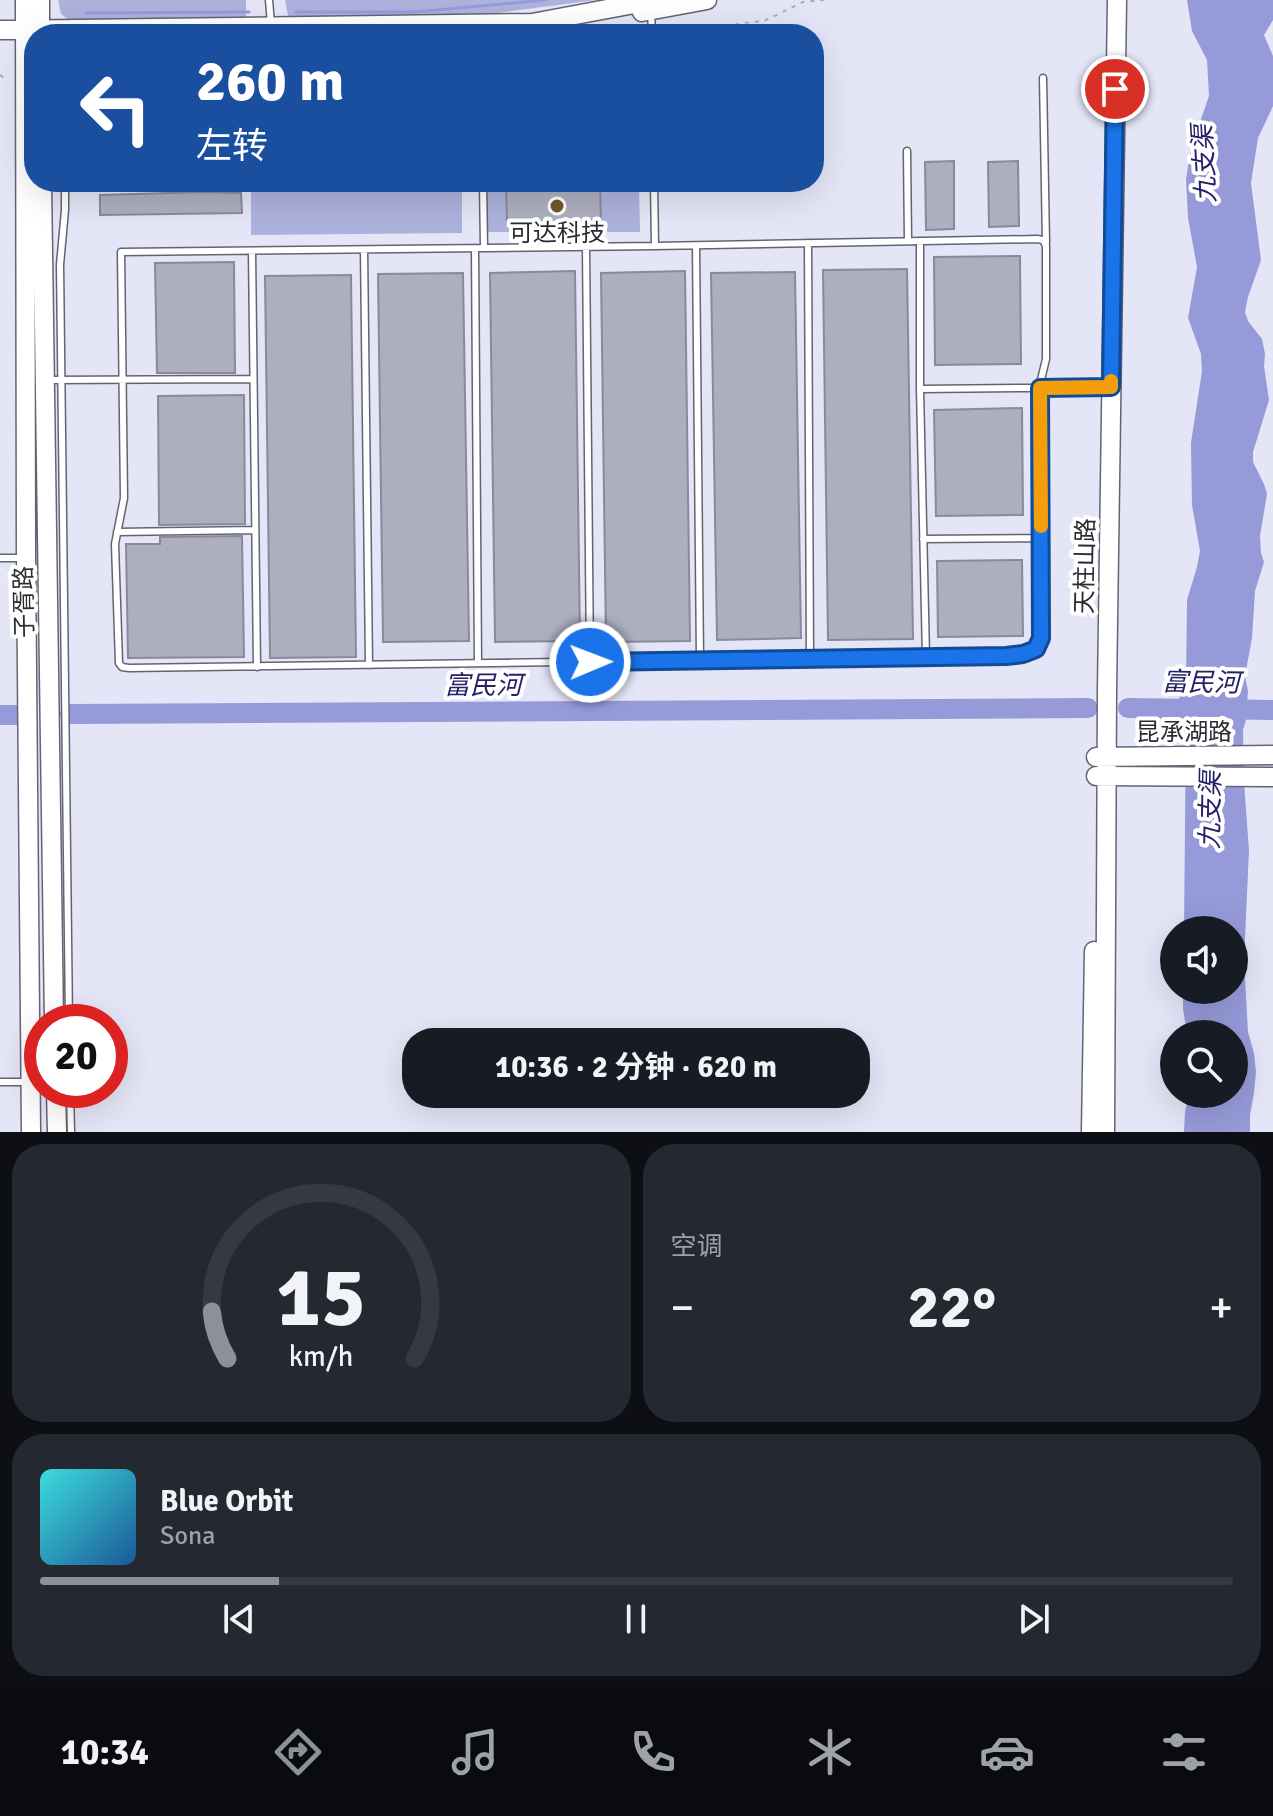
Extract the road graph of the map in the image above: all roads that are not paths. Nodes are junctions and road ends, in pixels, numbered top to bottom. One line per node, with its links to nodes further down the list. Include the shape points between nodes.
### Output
1 (25, 0): 8 (street)
2 (40, 0): 9 (street)
3 (269, 0): 10 (lane)
4 (707, 0): 7 (street)
5 (1104, 0): 39 (street, 天柱山路)
6 (1117, 0): 39 (street, 天柱山路)
7 (653, 4): 11 (street); 12 (street); 13 (lane)
8 (31, 24)
9 (35, 24)
10 (271, 24)
11 (495, 24)
12 (568, 24)
13 (652, 24)
14 (0, 30): 15 (street)
15 (24, 33)
16 (24, 36): 17 (street)
17 (0, 40)
18 (1043, 78): 30 (lane)
19 (907, 151): 25 (lane)
20 (31, 192): 46 (street, 子胥路)
21 (43, 192): 37 (street, 子胥路)
22 (65, 192): 37 (lane)
23 (483, 192): 33 (lane)
24 (654, 192): 28 (lane)
25 (908, 241): 26 (lane); 27 (lane)
26 (920, 241): 30 (lane, via 1037,239); 41 (lane)
27 (808, 243): 29 (lane); 49 (lane)
28 (655, 246): 29 (lane); 31 (lane)
29 (696, 246): 50 (lane)
30 (1046, 246): 40 (lane, via 1046,359)
31 (586, 247): 33 (lane); 51 (lane)
32 (475, 248): 33 (lane); 34 (lane); 52 (lane)
33 (484, 248)
34 (364, 250): 35 (lane); 53 (lane)
35 (252, 251): 36 (lane); 38 (lane, via 121,252)
36 (253, 379): 38 (lane); 42 (lane)
37 (53, 380): 38 (lane); 60 (street, 子胥路); 61 (lane)
38 (123, 380): 43 (lane, via 124,498)
39 (1106, 387): 40 (lane); 55 (street, 天柱山路)
40 (1040, 388): 41 (lane); 44 (lane)
41 (920, 389): 45 (lane)
42 (255, 530): 43 (lane); 54 (lane)
43 (117, 532): 54 (lane, via 122,667)
44 (1041, 538): 45 (lane); 48 (lane, via 1041,638 1036,649 1006,656)
45 (923, 539): 48 (lane)
46 (26, 557): 47 (lane); 59 (street, 子胥路)
47 (0, 558)
48 (926, 657): 49 (lane)
49 (810, 659): 50 (lane)
50 (700, 660): 51 (lane)
51 (590, 662): 52 (lane)
52 (478, 663): 53 (lane)
53 (369, 665): 54 (lane)
54 (257, 667)
55 (1101, 756): 56 (street, 昆承湖路); 57 (street, 天柱山路)
56 (1264, 756)
57 (1101, 776): 58 (street, 昆承湖路); 70 (street, 天柱山路); 71 (street, 天柱山路)
58 (1264, 777)
59 (30, 1004)
60 (54, 1004)
61 (69, 1004)
62 (0, 1082): 63 (lane)
63 (24, 1082)
64 (31, 1108): 67 (street, 子胥路)
65 (56, 1108): 68 (street)
66 (70, 1108): 69 (lane)
67 (31, 1132)
68 (57, 1132)
69 (71, 1132)
70 (1091, 1132)
71 (1105, 1132)

